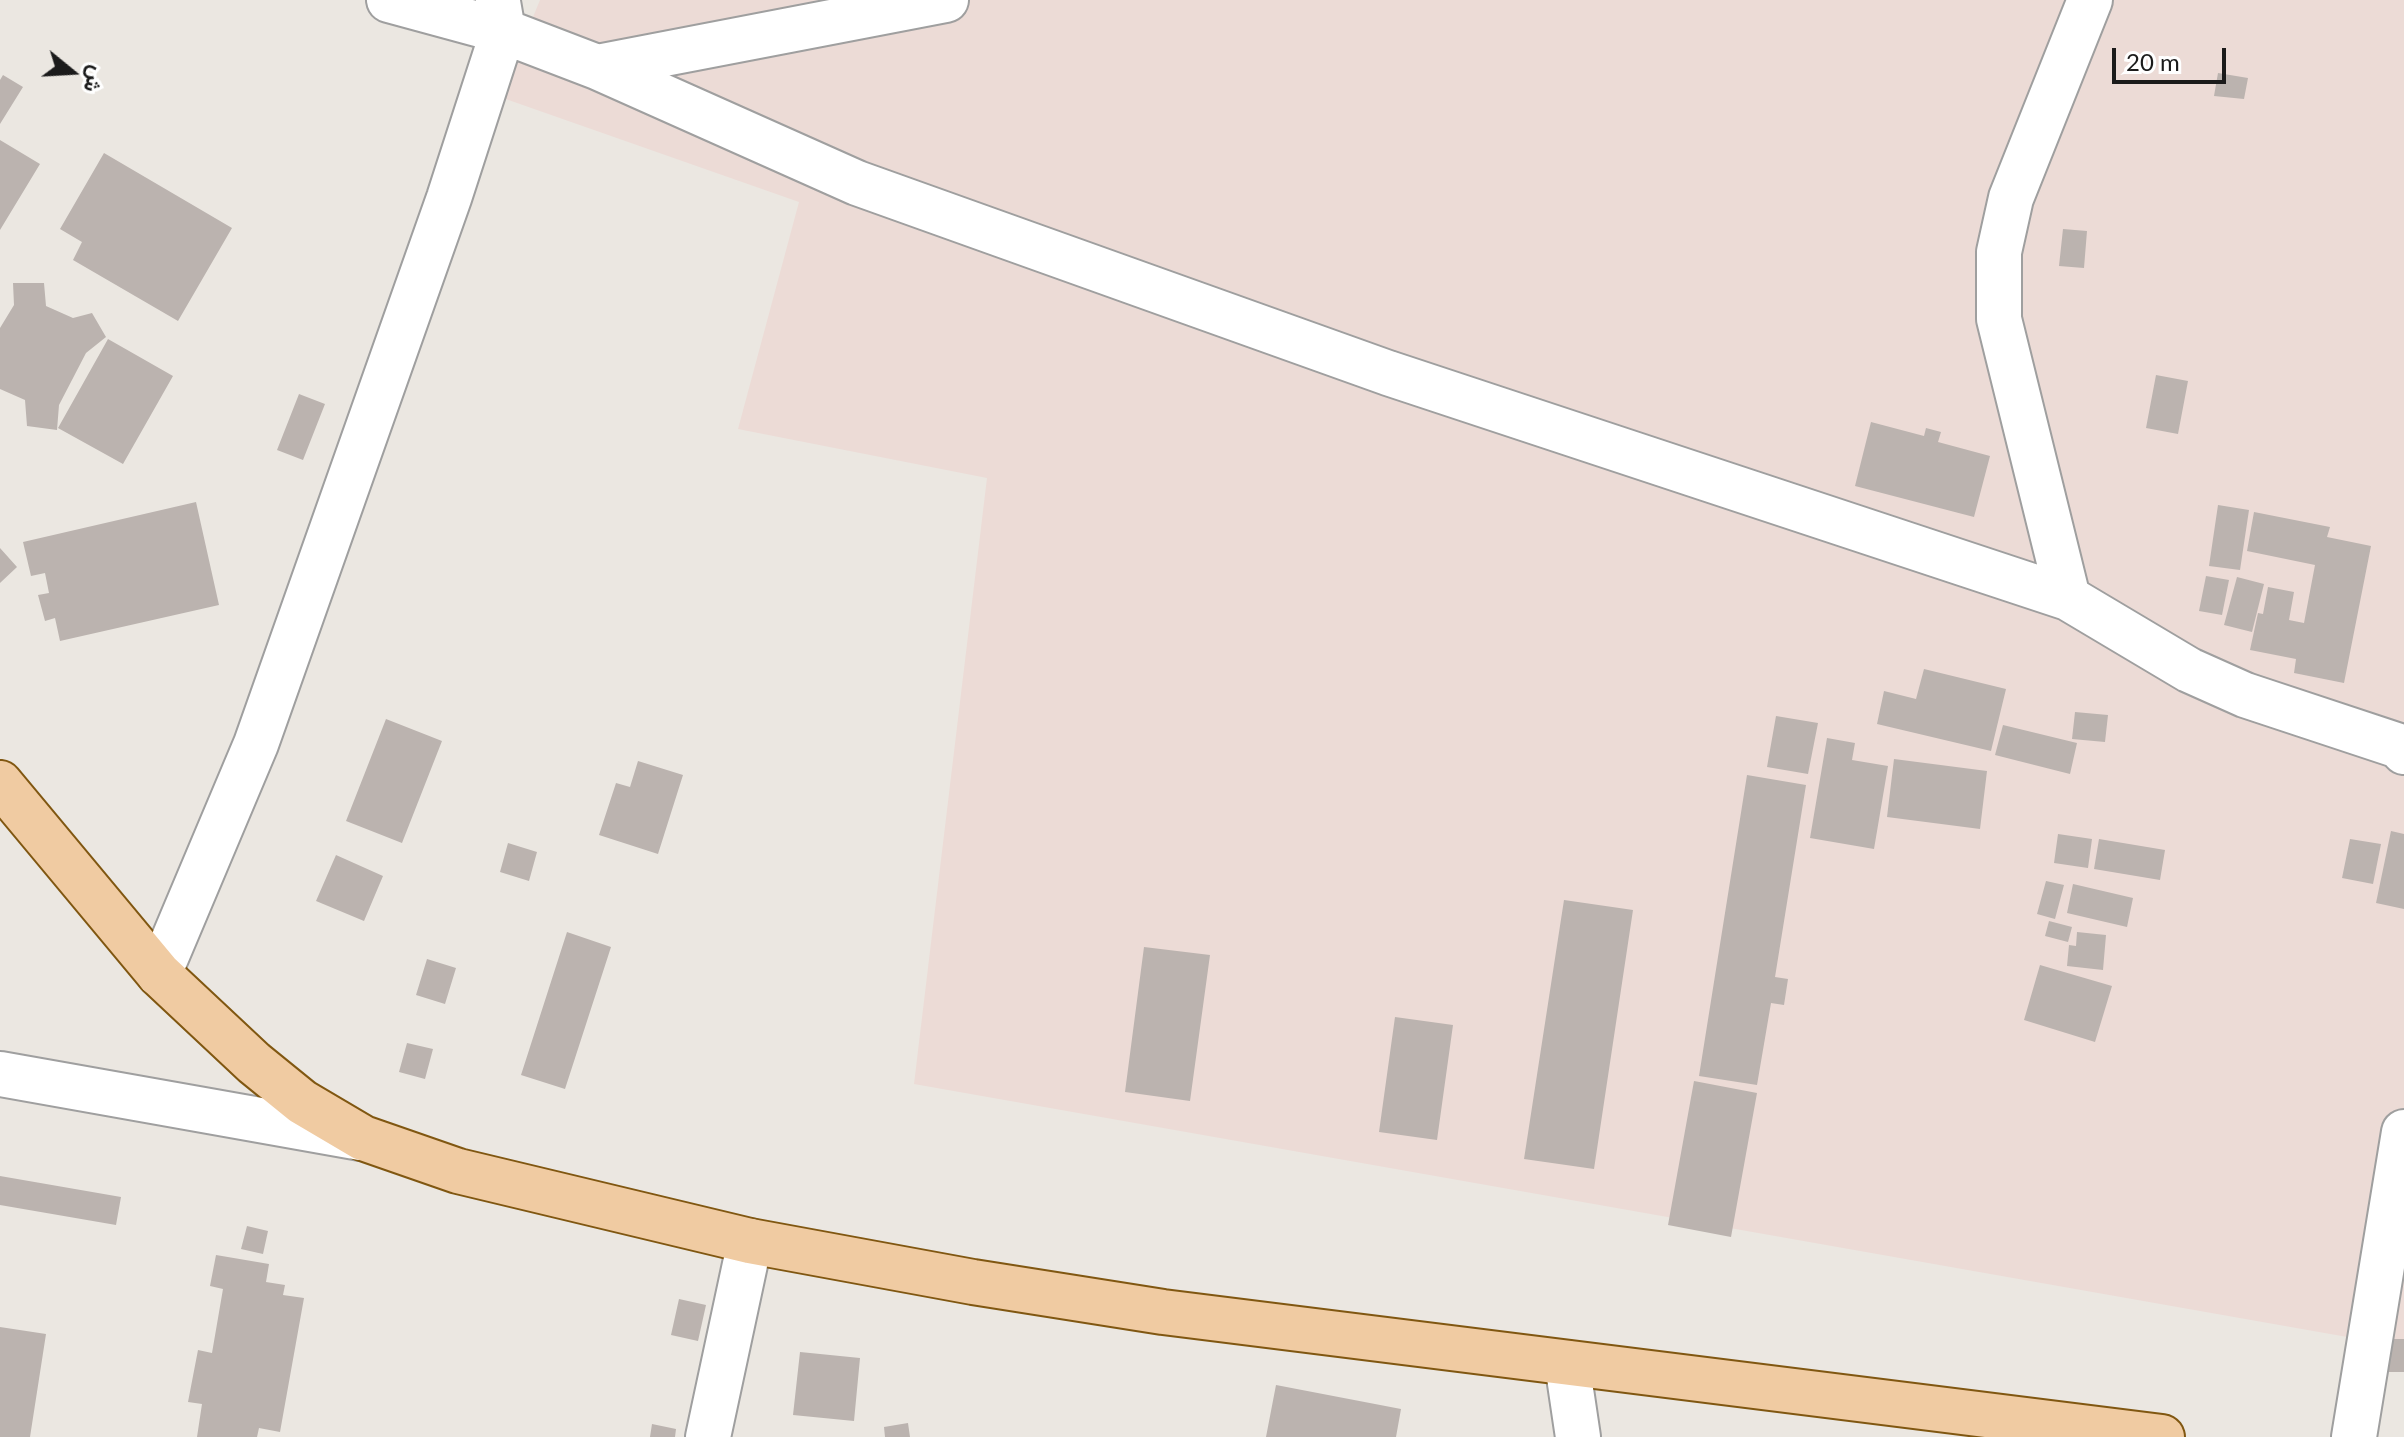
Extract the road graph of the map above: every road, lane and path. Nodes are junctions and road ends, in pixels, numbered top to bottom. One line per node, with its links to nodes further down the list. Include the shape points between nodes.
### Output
1 (389, 0): 4 (street)
2 (946, 0): 5 (street)
3 (2090, 0): 6 (street, via 2011,198 1999,252 1999,319)
4 (500, 16): 5 (street); 9 (street, via 449,198 256,744)
5 (597, 67): 6 (street, via 857,183 1388,373)
6 (2068, 598): 7 (street, via 2189,670)
7 (2404, 752)
8 (0, 783): 9 (main road)
9 (159, 974): 12 (main road, via 302,1102)
10 (0, 1074): 12 (street)
11 (2404, 1132): 18 (street)
12 (363, 1138): 13 (main road, via 458,1171)
13 (750, 1241): 14 (main road, via 1163,1312); 15 (street)
14 (1567, 1363): 16 (street); 17 (main road)
15 (708, 1437)
16 (1578, 1437)
17 (2162, 1437)
18 (2354, 1437)

